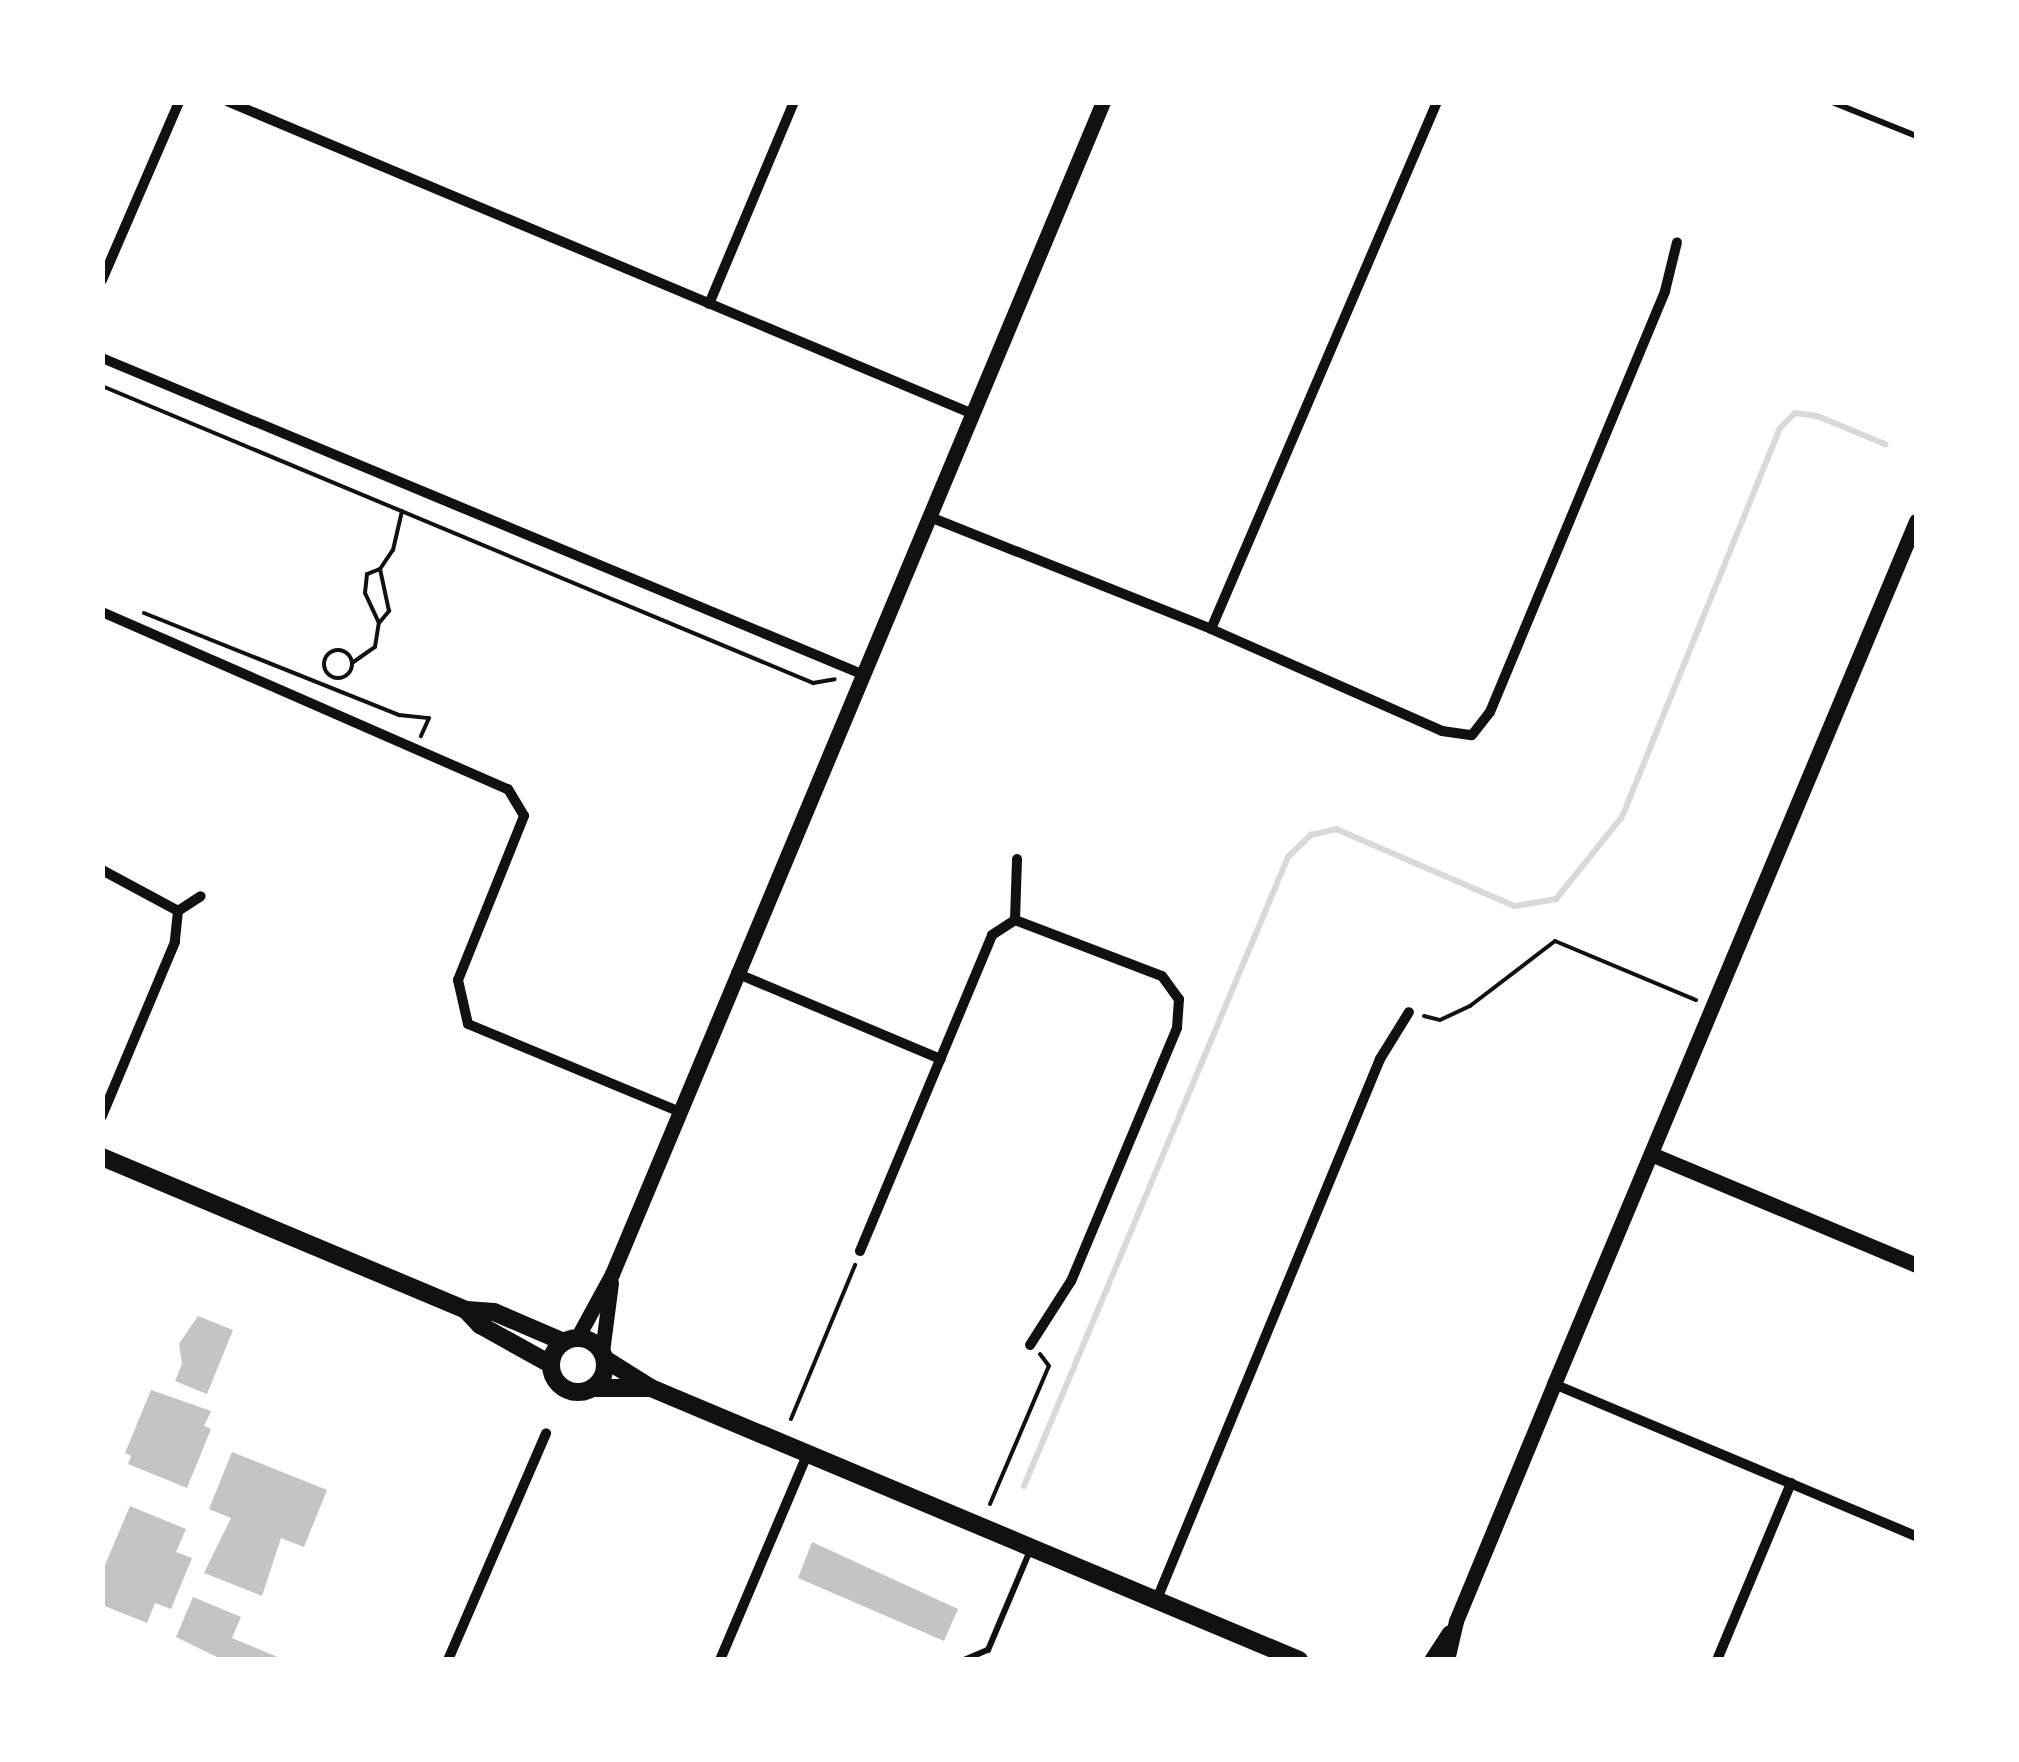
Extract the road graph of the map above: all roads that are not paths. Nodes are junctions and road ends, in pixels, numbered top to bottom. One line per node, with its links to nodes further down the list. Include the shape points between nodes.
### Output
1 (179, 102): 10 (street)
2 (229, 102): 11 (street)
3 (794, 102): 11 (street)
4 (1103, 102): 13 (street)
5 (1437, 102): 17 (street)
6 (1832, 102): 7 (lane)
7 (1848, 105): 8 (lane)
8 (1916, 136)
9 (1677, 242): 17 (street, via 1665,292 1490,712 1472,734 1442,731)
10 (102, 280)
11 (709, 304): 13 (street)
12 (102, 358): 18 (street)
13 (973, 414): 14 (street)
14 (930, 517): 17 (street); 18 (street)
15 (1916, 521): 29 (street)
16 (102, 612): 27 (street, via 508,789 524,816 458,980 468,1024)
17 (1212, 629)
18 (862, 674): 24 (street)
19 (1017, 859): 23 (street)
20 (102, 870): 22 (street)
21 (201, 896): 22 (street)
22 (178, 911): 28 (street, via 175,942)
23 (1015, 920): 26 (street, via 992,935); 36 (street, via 1162,976 1179,999 1178,1028 1071,1282)
24 (735, 972): 26 (street); 27 (street)
25 (1409, 1012): 47 (street, via 1380,1059)
26 (941, 1059): 31 (street)
27 (680, 1112): 33 (street)
28 (102, 1116)
29 (1651, 1154): 32 (street); 39 (street)
30 (102, 1158): 34 (main road)
31 (860, 1251)
32 (1916, 1265)
33 (612, 1274): 35 (street); 37 (street)
34 (466, 1310): 35 (main road, via 494,1312); 38 (main road, via 480,1325)
35 (570, 1340): 37 (main road); 38 (main road)
36 (1030, 1345)
37 (604, 1356): 40 (main road); 41 (main road)
38 (550, 1364): 40 (main road, via 554,1380 568,1391)
39 (1554, 1384): 44 (street); 48 (street)
40 (593, 1388): 41 (main road)
41 (651, 1388): 43 (main road)
42 (546, 1433): 49 (street)
43 (808, 1453): 46 (main road); 50 (street)
44 (1791, 1483): 45 (street); 55 (street)
45 (1916, 1536)
46 (1032, 1546): 47 (main road); 51 (lane, via 988,1650)
47 (1158, 1599): 52 (main road)
48 (1456, 1621): 53 (street); 54 (street)
49 (448, 1660)
50 (720, 1660)
51 (964, 1660)
52 (1299, 1660)
53 (1431, 1660)
54 (1447, 1660)
55 (1717, 1660)

